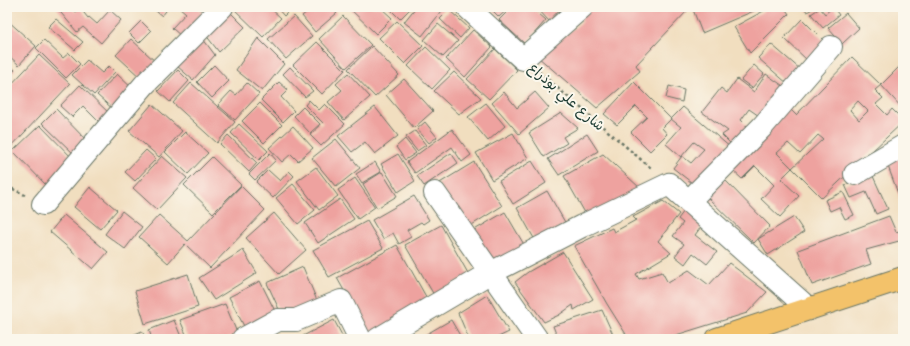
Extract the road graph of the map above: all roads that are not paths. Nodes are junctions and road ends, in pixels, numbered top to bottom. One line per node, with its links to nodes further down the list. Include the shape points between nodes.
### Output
1 (222, 7): 9 (street, via 145,84)
2 (467, 7): 3 (street, شارع علي بوذراع, via 523,59)
3 (582, 7)
4 (831, 47): 8 (street, via 762,127)
5 (903, 146): 6 (street)
6 (855, 174)
7 (434, 193): 10 (street)
8 (689, 201): 10 (street, via 669,184); 12 (street)
9 (43, 204)
10 (492, 273): 15 (street); 16 (street)
11 (903, 278): 12 (main road)
12 (809, 309): 17 (main road)
13 (243, 339): 14 (street, via 278,320 296,320 341,301)
14 (360, 339)
15 (378, 339)
16 (537, 339)
17 (717, 339)

